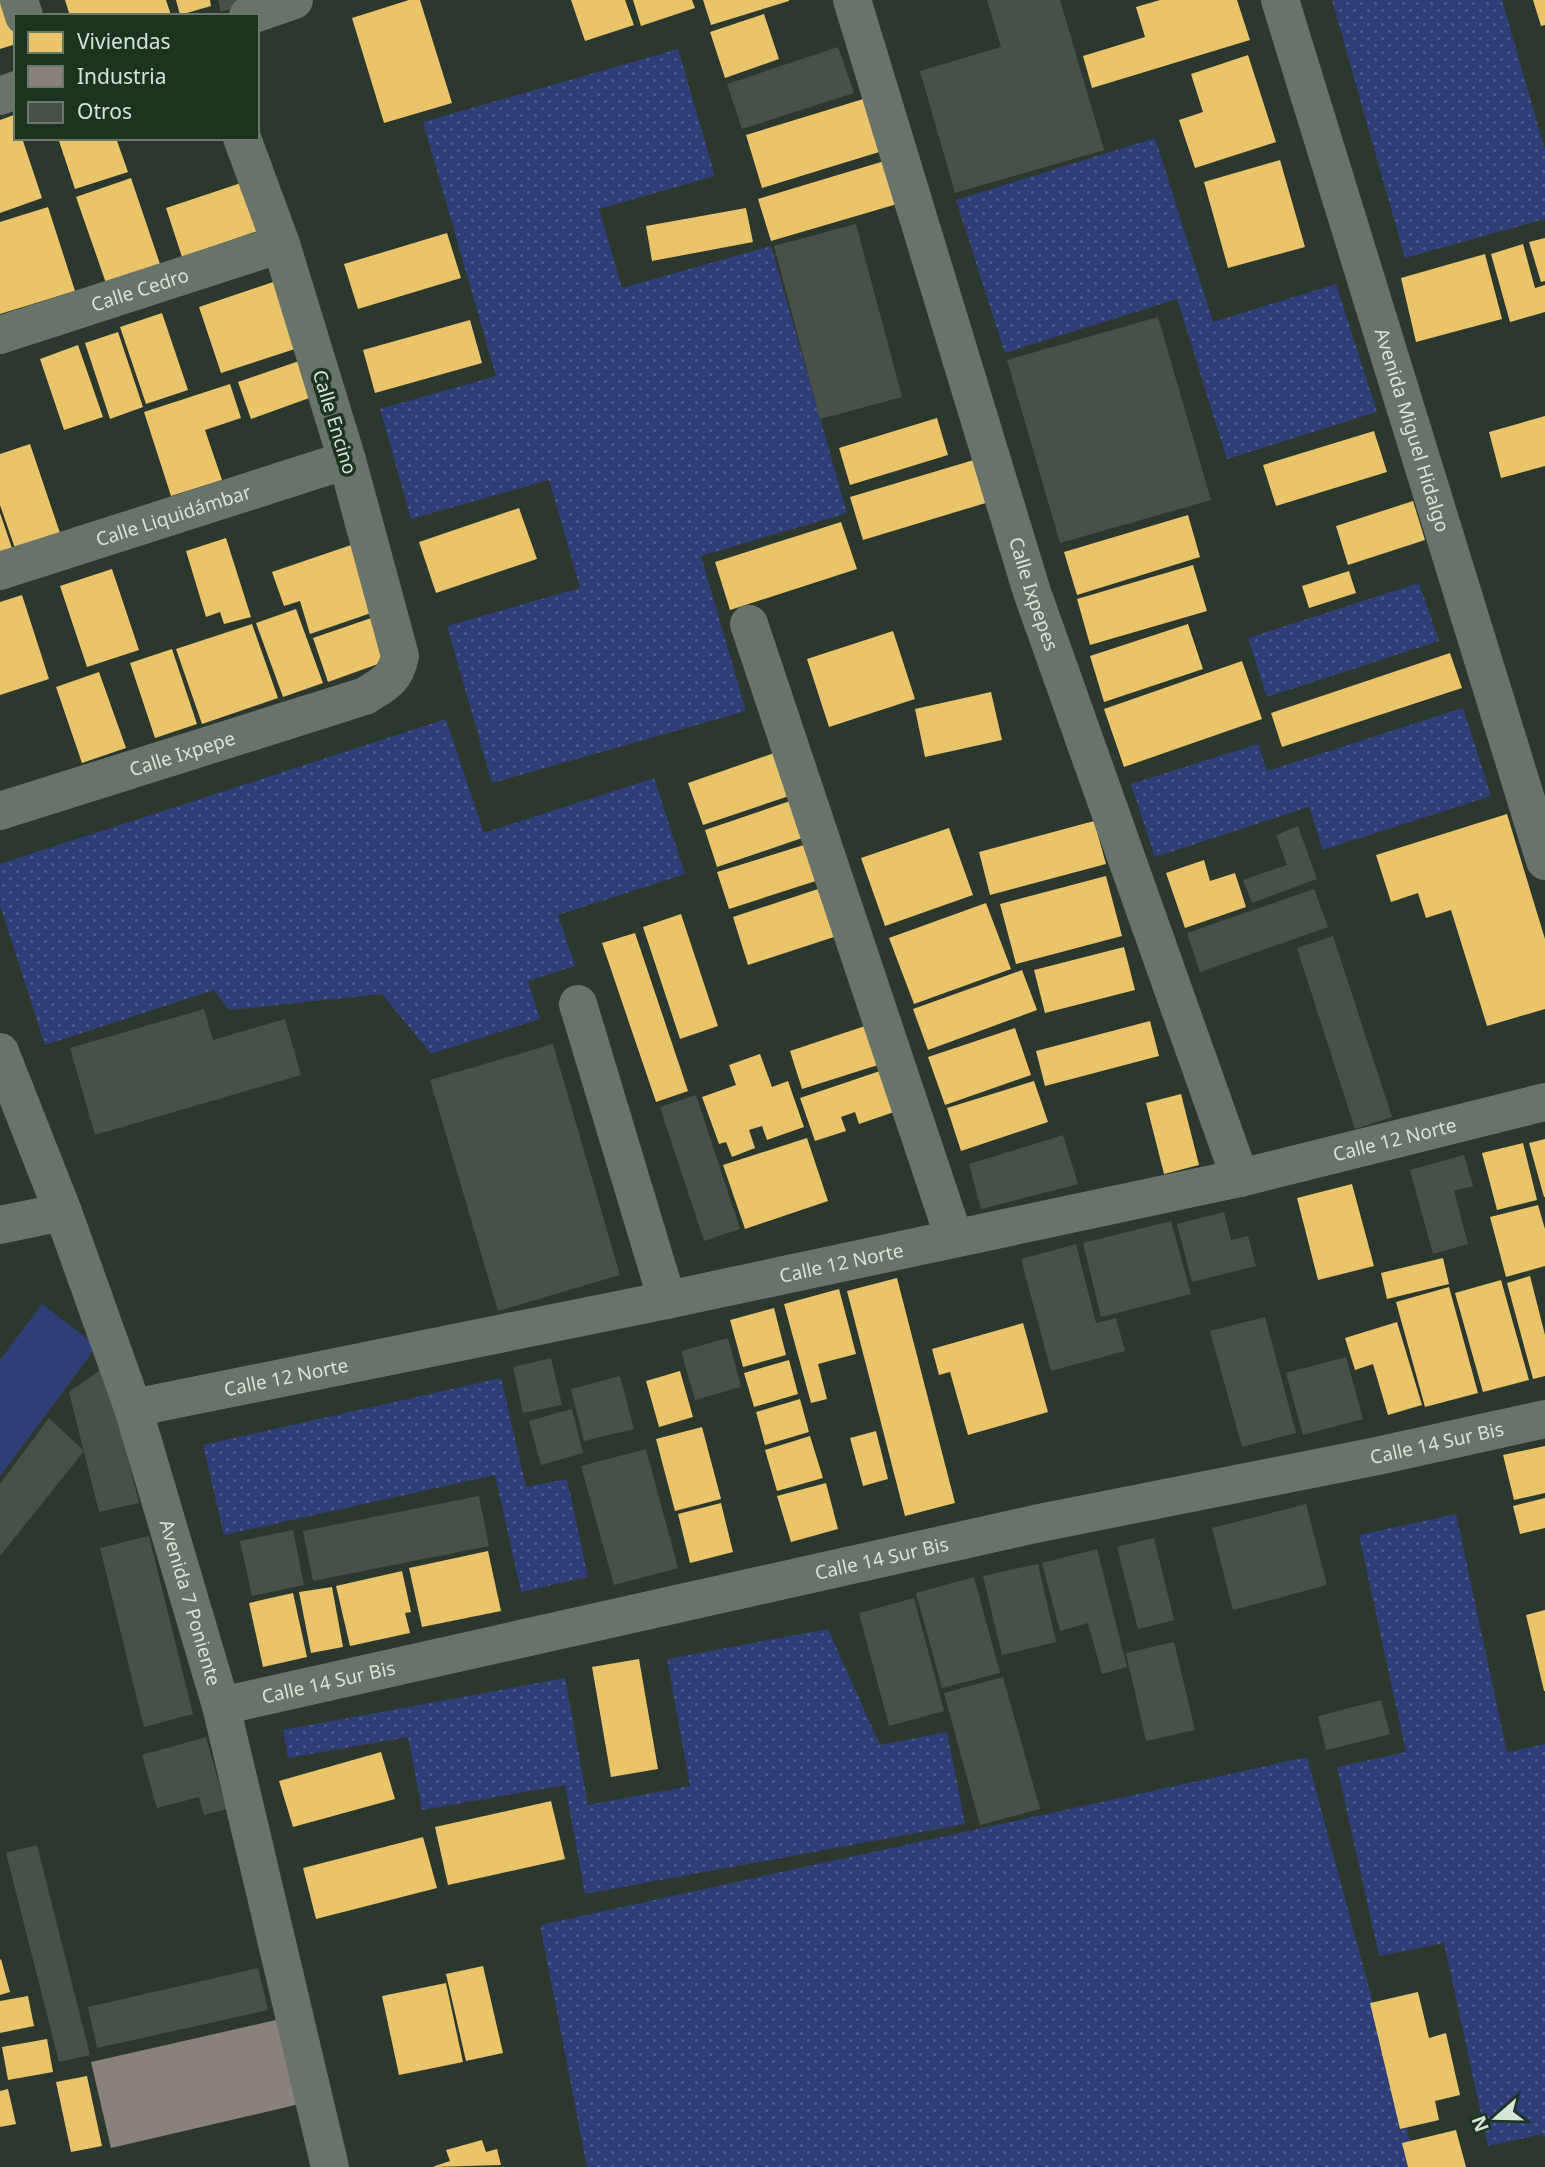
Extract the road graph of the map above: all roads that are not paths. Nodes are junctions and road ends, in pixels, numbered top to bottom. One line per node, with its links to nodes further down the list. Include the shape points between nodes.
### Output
1 (294, 0): 4 (street)
2 (852, 0): 17 (street, Calle Ixpepes, via 1032,592)
3 (1280, 0): 13 (street, Avenida Miguel Hidalgo)
4 (254, 14)
5 (243, 140): 6 (street, Calle Encino)
6 (281, 244): 7 (street, Calle Cedro); 8 (street, Calle Encino)
7 (0, 335)
8 (347, 460): 9 (street, Calle Liquidámbar); 11 (street, Calle Encino, via 400,656 396,672)
9 (0, 571)
10 (749, 624): 20 (street)
11 (365, 696): 12 (street, Calle Ixpepe)
12 (0, 811)
13 (1545, 861)
14 (578, 1004): 21 (street)
15 (0, 1052): 18 (street, Avenida 7 Poniente)
16 (1545, 1102): 17 (street, Calle 12 Norte)
17 (1240, 1178): 20 (street, Calle 12 Norte)
18 (63, 1212): 19 (street); 22 (street, Avenida 7 Poniente)
19 (0, 1225)
20 (954, 1238): 21 (street, Calle 12 Norte)
21 (667, 1300): 22 (street, Calle 12 Norte)
22 (133, 1408): 24 (street, Avenida 7 Poniente)
23 (1545, 1419): 24 (street, Calle 14 Sur Bis, via 1035,1524)
24 (221, 1706): 25 (street, Avenida 7 Poniente)
25 (330, 2167)

